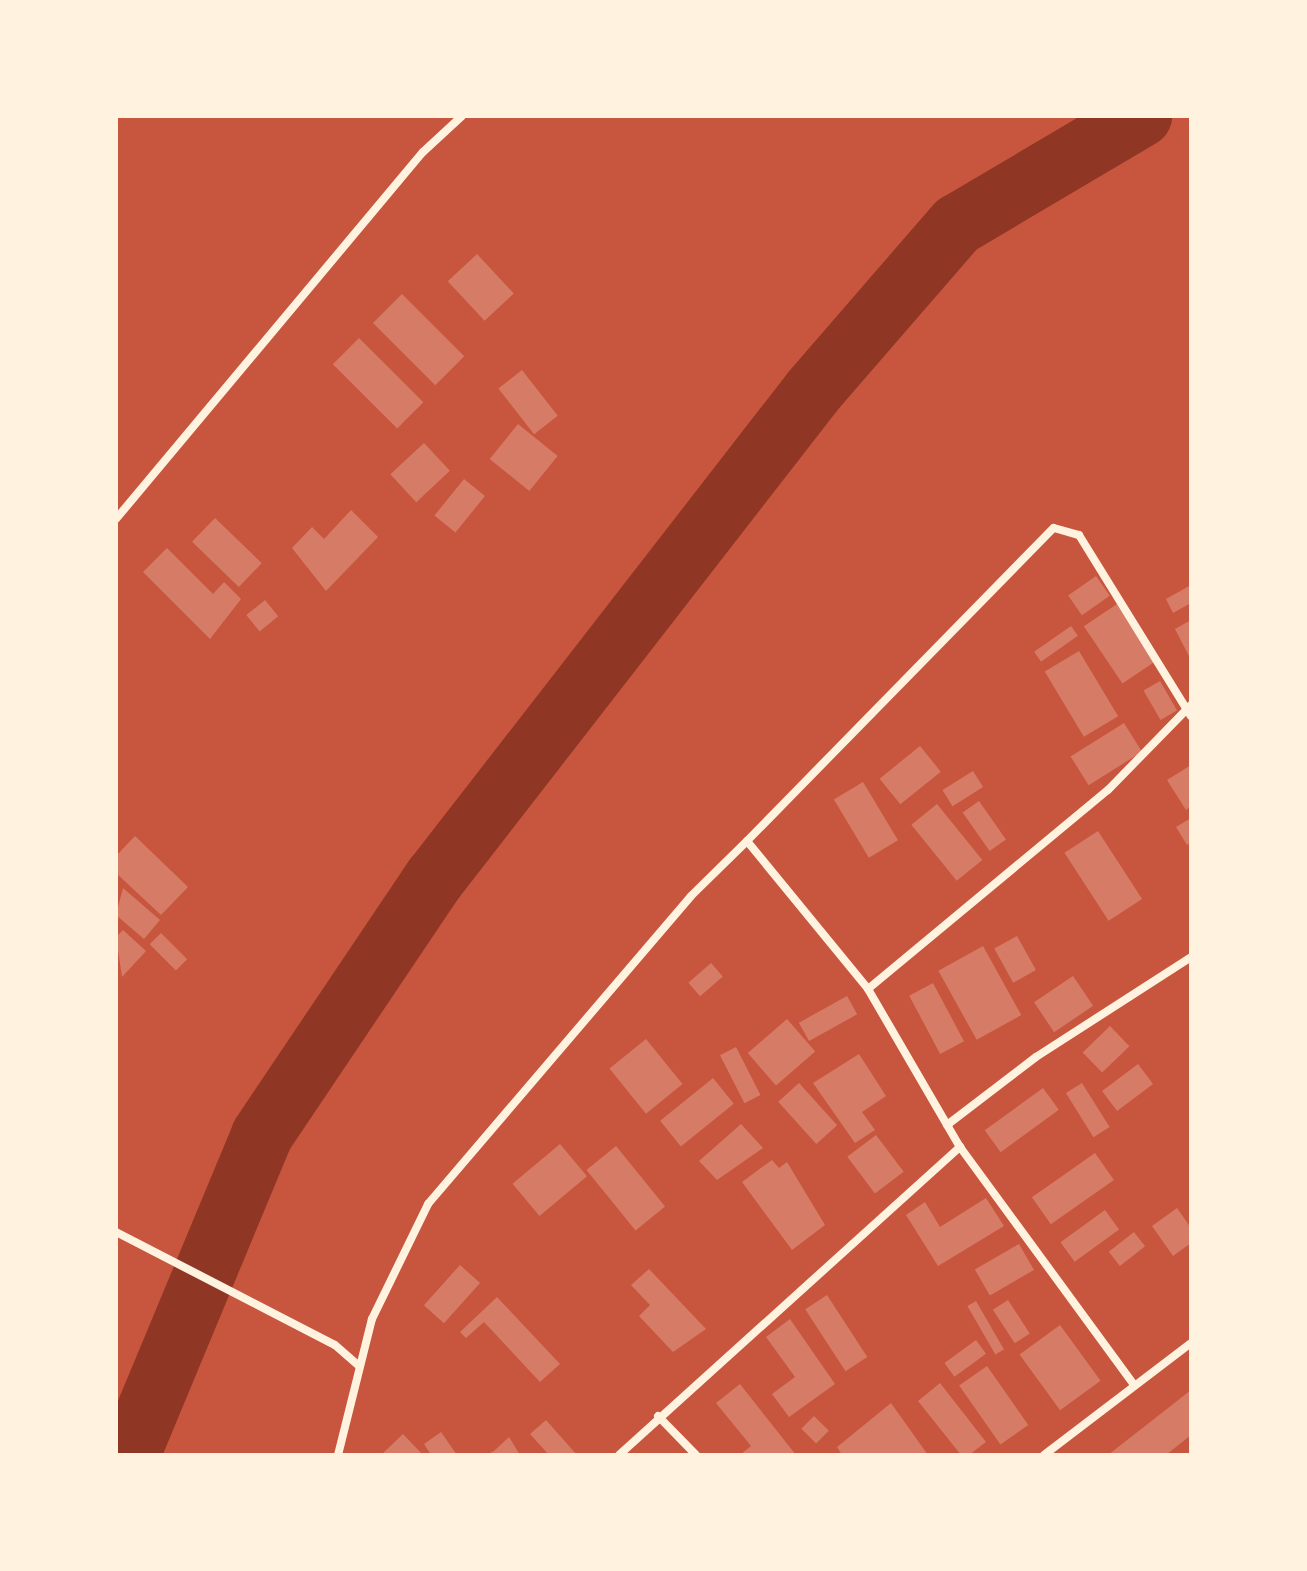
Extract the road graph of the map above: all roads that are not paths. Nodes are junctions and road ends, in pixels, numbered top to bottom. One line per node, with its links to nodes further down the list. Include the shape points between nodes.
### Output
1 (462, 116): 2 (street, via 423,152)
2 (116, 519)
3 (1189, 710): 4 (street, via 1079,535 1054,528); 6 (street, via 1108,790)
4 (747, 841): 6 (street); 11 (street, via 680,908 428,1204 392,1269)
5 (1191, 957): 7 (street, via 1036,1057)
6 (868, 989): 7 (street)
7 (947, 1125): 8 (street)
8 (960, 1147): 12 (street); 13 (street)
9 (116, 1232): 11 (street, via 335,1345)
10 (1191, 1343): 12 (street)
11 (358, 1365): 14 (street)
12 (1134, 1385): 17 (street)
13 (658, 1416): 15 (street); 16 (street)
14 (338, 1455)
15 (619, 1455)
16 (696, 1455)
17 (1044, 1455)

